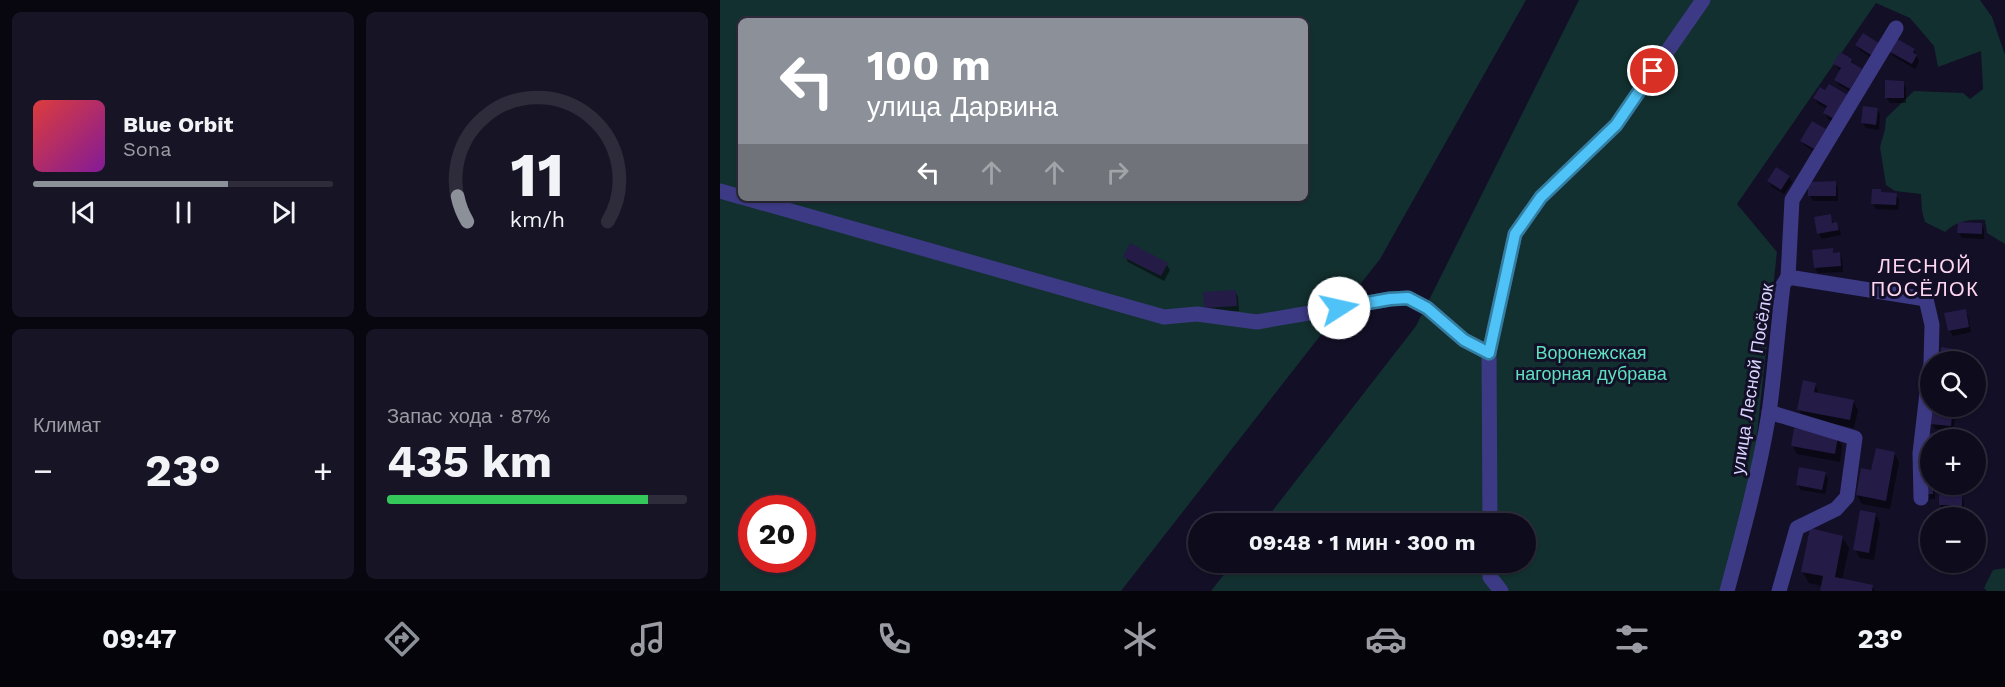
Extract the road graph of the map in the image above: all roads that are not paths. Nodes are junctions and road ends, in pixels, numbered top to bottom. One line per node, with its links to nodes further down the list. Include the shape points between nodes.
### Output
1 (1703, 0): 8 (street, via 1616,125 1541,197 1515,234)
2 (1896, 27): 6 (street, улица Лесной Посёлок, via 1792,200)
3 (720, 191): 4 (street)
4 (738, 196)
5 (757, 201): 8 (street, via 1164,317 1197,314 1257,322 1408,298 1427,308 1464,340)
6 (1788, 278): 7 (street, улица Лесной Посёлок, via 1926,299 1932,325); 9 (street, улица Лесной Посёлок, via 1783,285)
7 (1931, 351)
8 (1489, 353): 12 (street)
9 (1769, 412): 15 (street, улица Лесной Посёлок, via 1747,519); 16 (street, via 1855,438 1847,497 1836,509 1797,528)
10 (1924, 417): 11 (street)
11 (1921, 498)
12 (1490, 513)
13 (1490, 573): 14 (street)
14 (1501, 591)
15 (1727, 591)
16 (1779, 591)

